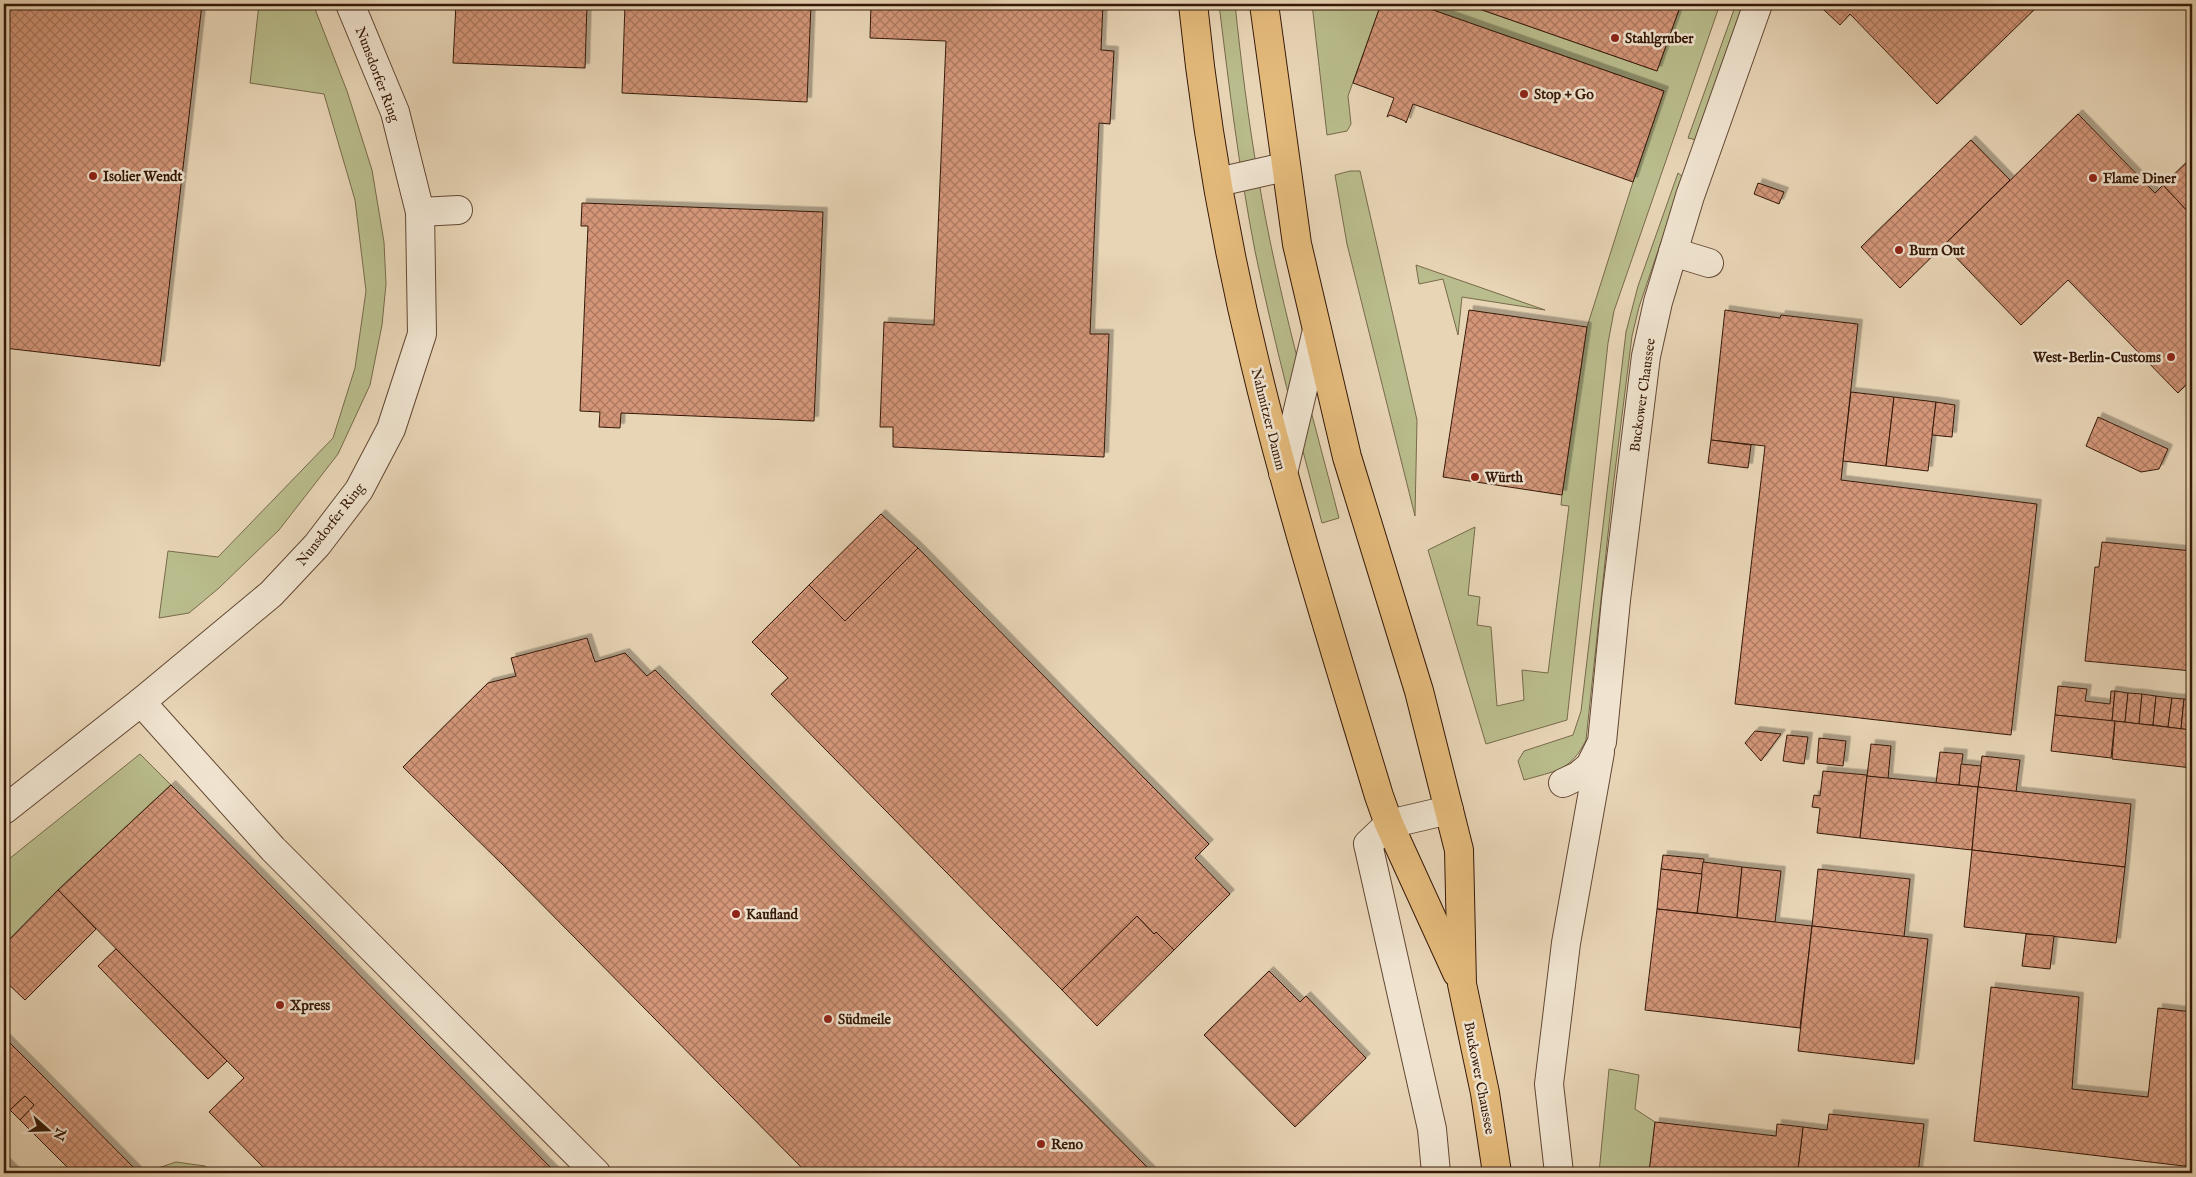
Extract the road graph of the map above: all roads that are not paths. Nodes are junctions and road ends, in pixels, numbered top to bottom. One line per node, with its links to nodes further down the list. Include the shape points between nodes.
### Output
1 (350, 4): 8 (street, Nunsdorfer Ring, via 395,112)
2 (1193, 4): 6 (main road, Nahmitzer Damm)
3 (1264, 4): 5 (main road)
4 (1758, 4): 9 (street, Buckower Chaussee)
5 (1285, 167): 6 (street); 11 (main road, via 1297,244)
6 (1218, 182): 12 (main road, Nahmitzer Damm, via 1255,362)
7 (458, 210): 8 (street)
8 (420, 212): 13 (street, Nunsdorfer Ring, via 422,334 391,429 360,490 317,544 270,594)
9 (1673, 252): 10 (street); 14 (street, Buckower Chaussee, via 1646,356)
10 (1709, 263)
11 (1317, 330): 12 (street); 17 (main road, via 1347,457 1419,690)
12 (1283, 473): 18 (main road, Nahmitzer Damm)
13 (141, 702): 16 (street, Nunsdorfer Ring); 20 (street, via 272,849)
14 (1602, 742): 15 (street, Buckower Chaussee, via 1590,766); 23 (street, via 1566,942 1549,1084)
15 (1563, 783)
16 (4, 810)
17 (1449, 810): 18 (street); 19 (main road, Buckower Chaussee, via 1459,850)
18 (1389, 824): 19 (main road, Buckower Chaussee); 21 (street, via 1368,844 1432,1129)
19 (1462, 984): 22 (main road, Buckower Chaussee, via 1485,1093)
20 (596, 1173)
21 (1436, 1173)
22 (1497, 1173)
23 (1559, 1173)

